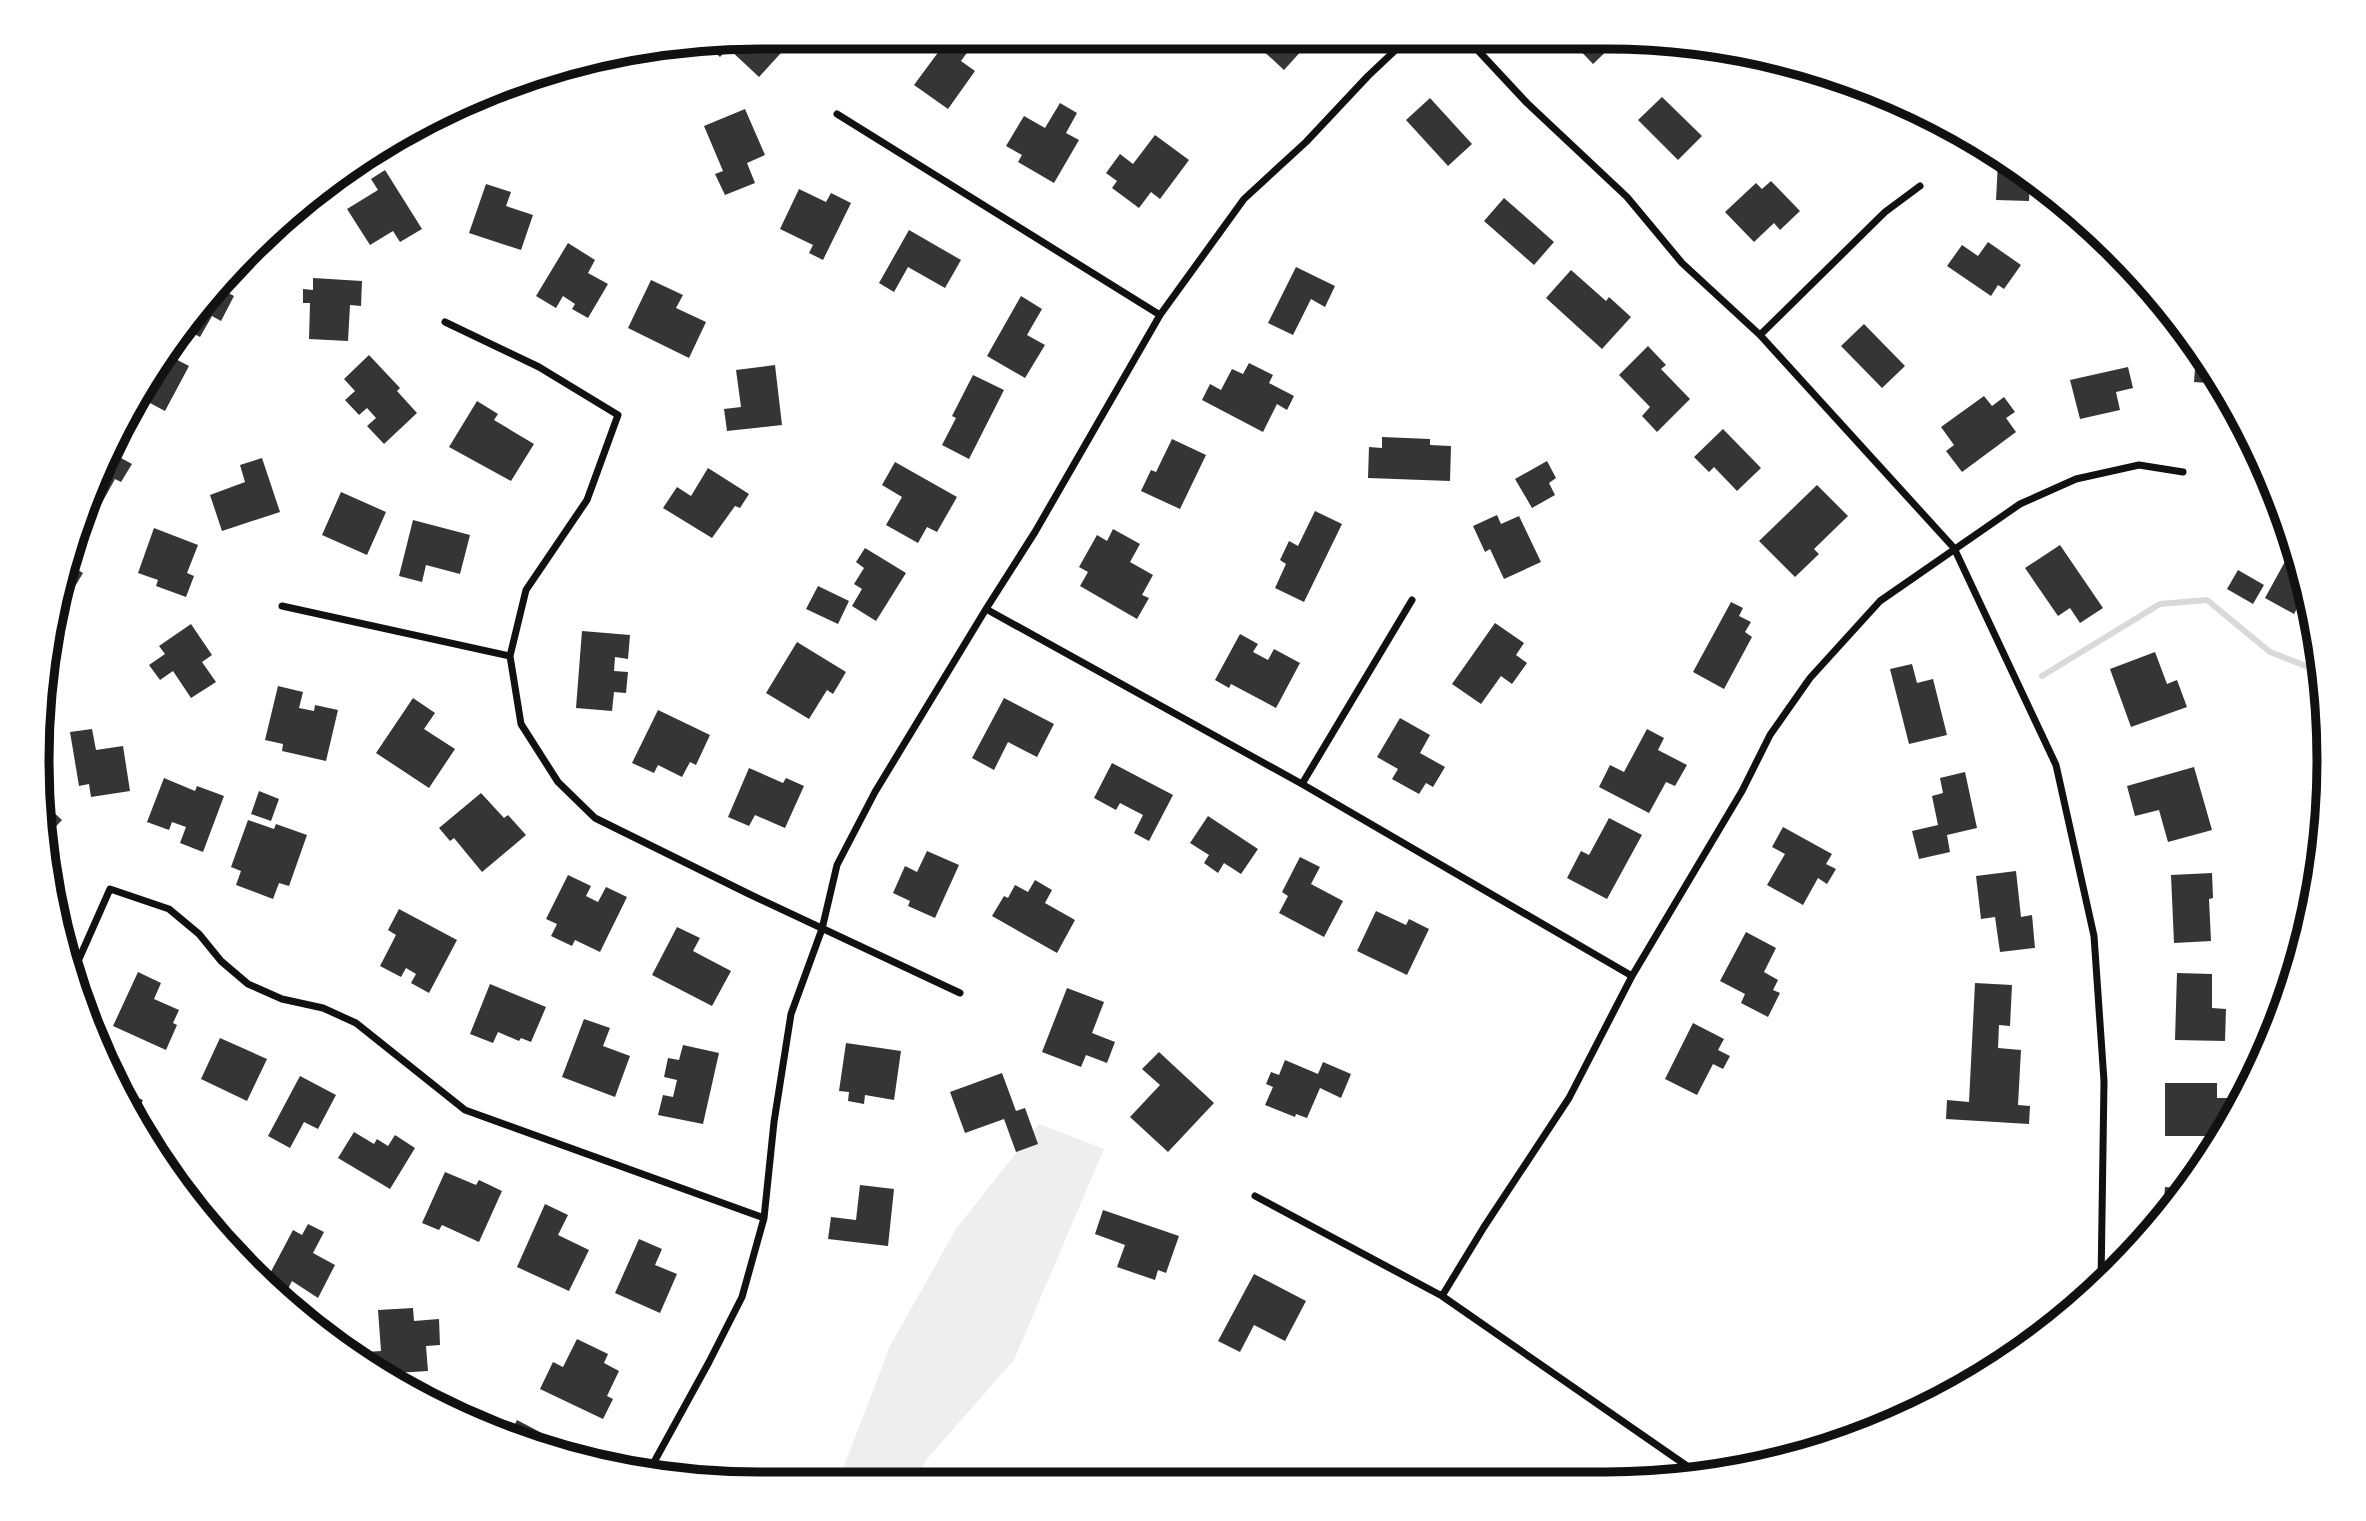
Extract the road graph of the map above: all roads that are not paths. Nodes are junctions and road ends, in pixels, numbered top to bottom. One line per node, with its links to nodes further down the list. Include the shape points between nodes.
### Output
1 (1397, 49): 5 (street, via 1244,199)
2 (1477, 49): 7 (street, via 1627,197 1682,263)
3 (837, 114): 5 (street)
4 (1920, 186): 7 (street, via 1885,212)
5 (1160, 315): 12 (street)
6 (445, 322): 13 (street, via 539,367 618,415 587,500 526,590)
7 (1760, 335): 9 (street)
8 (2183, 472): 9 (street, via 2139,465 2076,479 2020,504)
9 (1954, 548): 17 (street, via 1880,601 1810,678 1770,735 1742,791); 21 (street, via 2056,765 2094,936 2104,1081)
10 (1412, 600): 14 (street)
11 (282, 606): 13 (street)
12 (986, 609): 14 (street); 15 (street, via 836,865)
13 (510, 656): 15 (street, via 522,724 558,782 595,818)
14 (1302, 784): 17 (street)
15 (822, 929): 18 (street); 20 (street, via 791,1013)
16 (78, 961): 20 (street, via 110,889 169,909 248,984 356,1023 465,1110)
17 (1632, 976): 22 (street, via 1569,1098)
18 (960, 993)
19 (1255, 1196): 22 (street)
20 (764, 1218): 23 (street, via 742,1297)
21 (2101, 1271)
22 (1442, 1296): 24 (street)
23 (653, 1463)
24 (1688, 1467)

